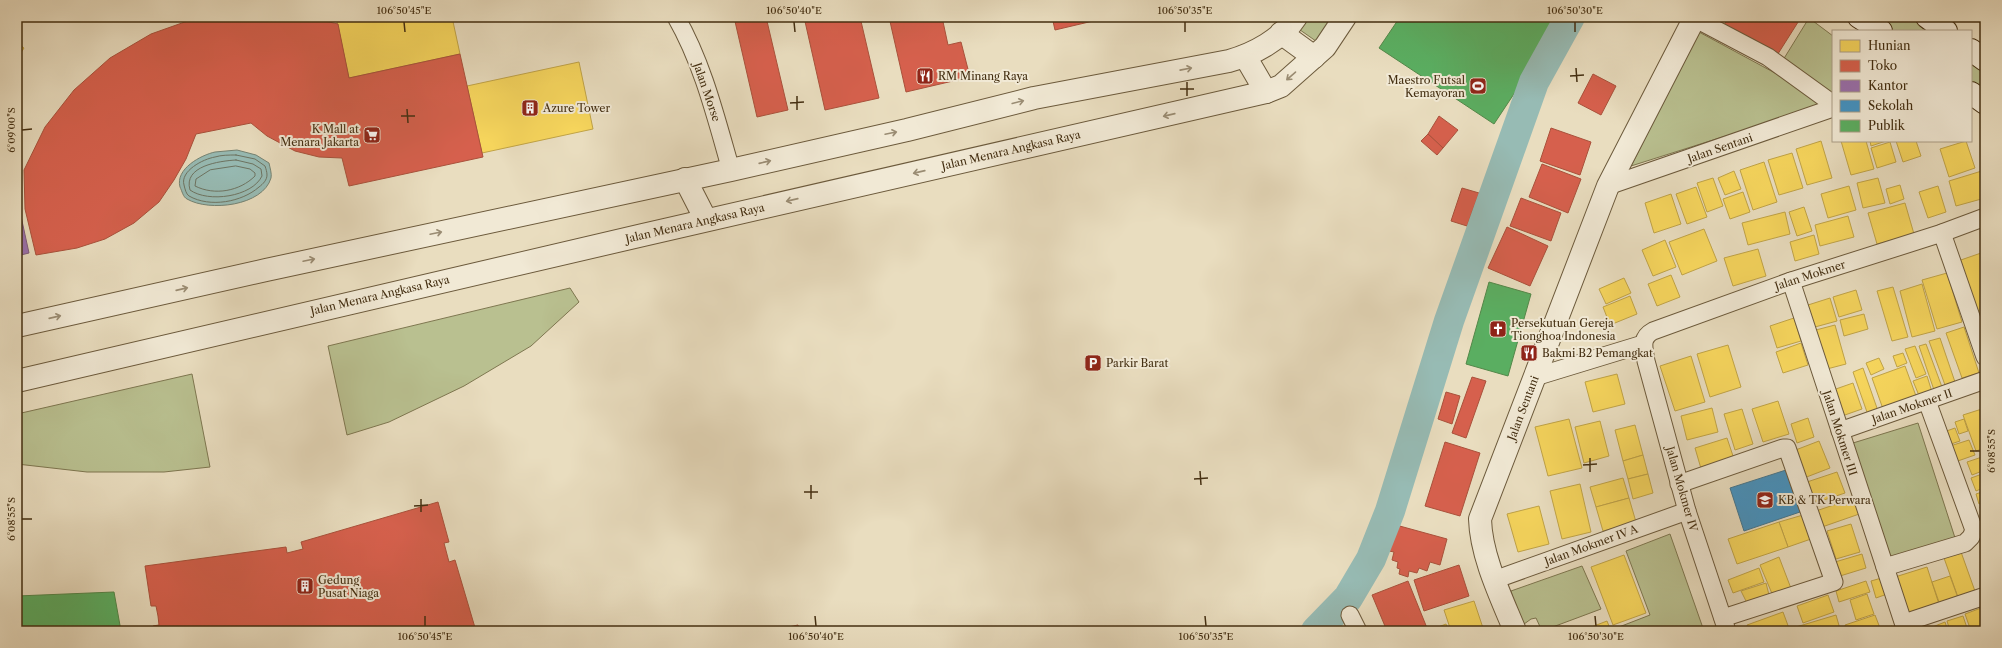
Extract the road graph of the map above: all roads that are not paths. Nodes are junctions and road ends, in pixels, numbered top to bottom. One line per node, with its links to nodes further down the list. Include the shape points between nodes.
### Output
1 (676, 17): 19 (street, Jalan Morse, via 696,60)
2 (1296, 17): 9 (street)
3 (1345, 17): 12 (street, Jalan Menara Angkasa Raya, via 1325,47)
4 (1694, 17): 16 (street, via 1768,57); 21 (street, Jalan Sentani)
5 (1859, 17): 7 (street)
6 (1927, 17): 8 (street)
7 (1879, 30)
8 (1945, 30)
9 (1282, 33): 11 (street); 12 (street)
10 (1972, 51): 13 (street)
11 (1245, 56): 14 (street); 19 (street, one-way to 11, via 1034,98)
12 (1314, 57): 14 (street, Jalan Menara Angkasa Raya, one-way to 14, via 1280,86)
13 (1985, 60)
14 (1266, 92): 23 (street, Jalan Menara Angkasa Raya, one-way to 23)
15 (1972, 93): 17 (street)
16 (1832, 103)
17 (1985, 103)
18 (1832, 108): 21 (street, Jalan Sentani)
19 (731, 170): 20 (street)
20 (685, 179): 23 (street); 26 (street, one-way to 20)
21 (1608, 186): 29 (street, Jalan Sentani)
22 (1985, 217): 24 (street, Jalan Mokmer)
23 (706, 220): 31 (street, Jalan Menara Angkasa Raya)
24 (1942, 233): 25 (street, Jalan Mokmer); 28 (street)
25 (1791, 281): 27 (street, Jalan Mokmer, via 1653,331 1648,334); 33 (street, Jalan Mokmer III)
26 (17, 326)
27 (1643, 344): 29 (street); 34 (street, Jalan Mokmer IV)
28 (1985, 358)
29 (1534, 377): 37 (street, Jalan Sentani, via 1480,519 1483,543)
30 (1985, 380): 32 (street, Jalan Mokmer II)
31 (17, 381)
32 (1928, 401): 33 (street, Jalan Mokmer II); 36 (street, via 1974,530 1965,543)
33 (1840, 431): 36 (street, Jalan Mokmer III)
34 (1679, 484): 35 (street, Jalan Mokmer IV); 40 (street, via 1787,448 1834,582)
35 (1687, 511): 37 (street, Jalan Mokmer IV A); 40 (street, Jalan Mokmer IV)
36 (1885, 567): 41 (street, Jalan Mokmer III)
37 (1494, 580): 43 (street, Jalan Sentani)
38 (1985, 596): 41 (street)
39 (1350, 614): 42 (street)
40 (1725, 624)
41 (1905, 627)
42 (1358, 631)
43 (1514, 631)

